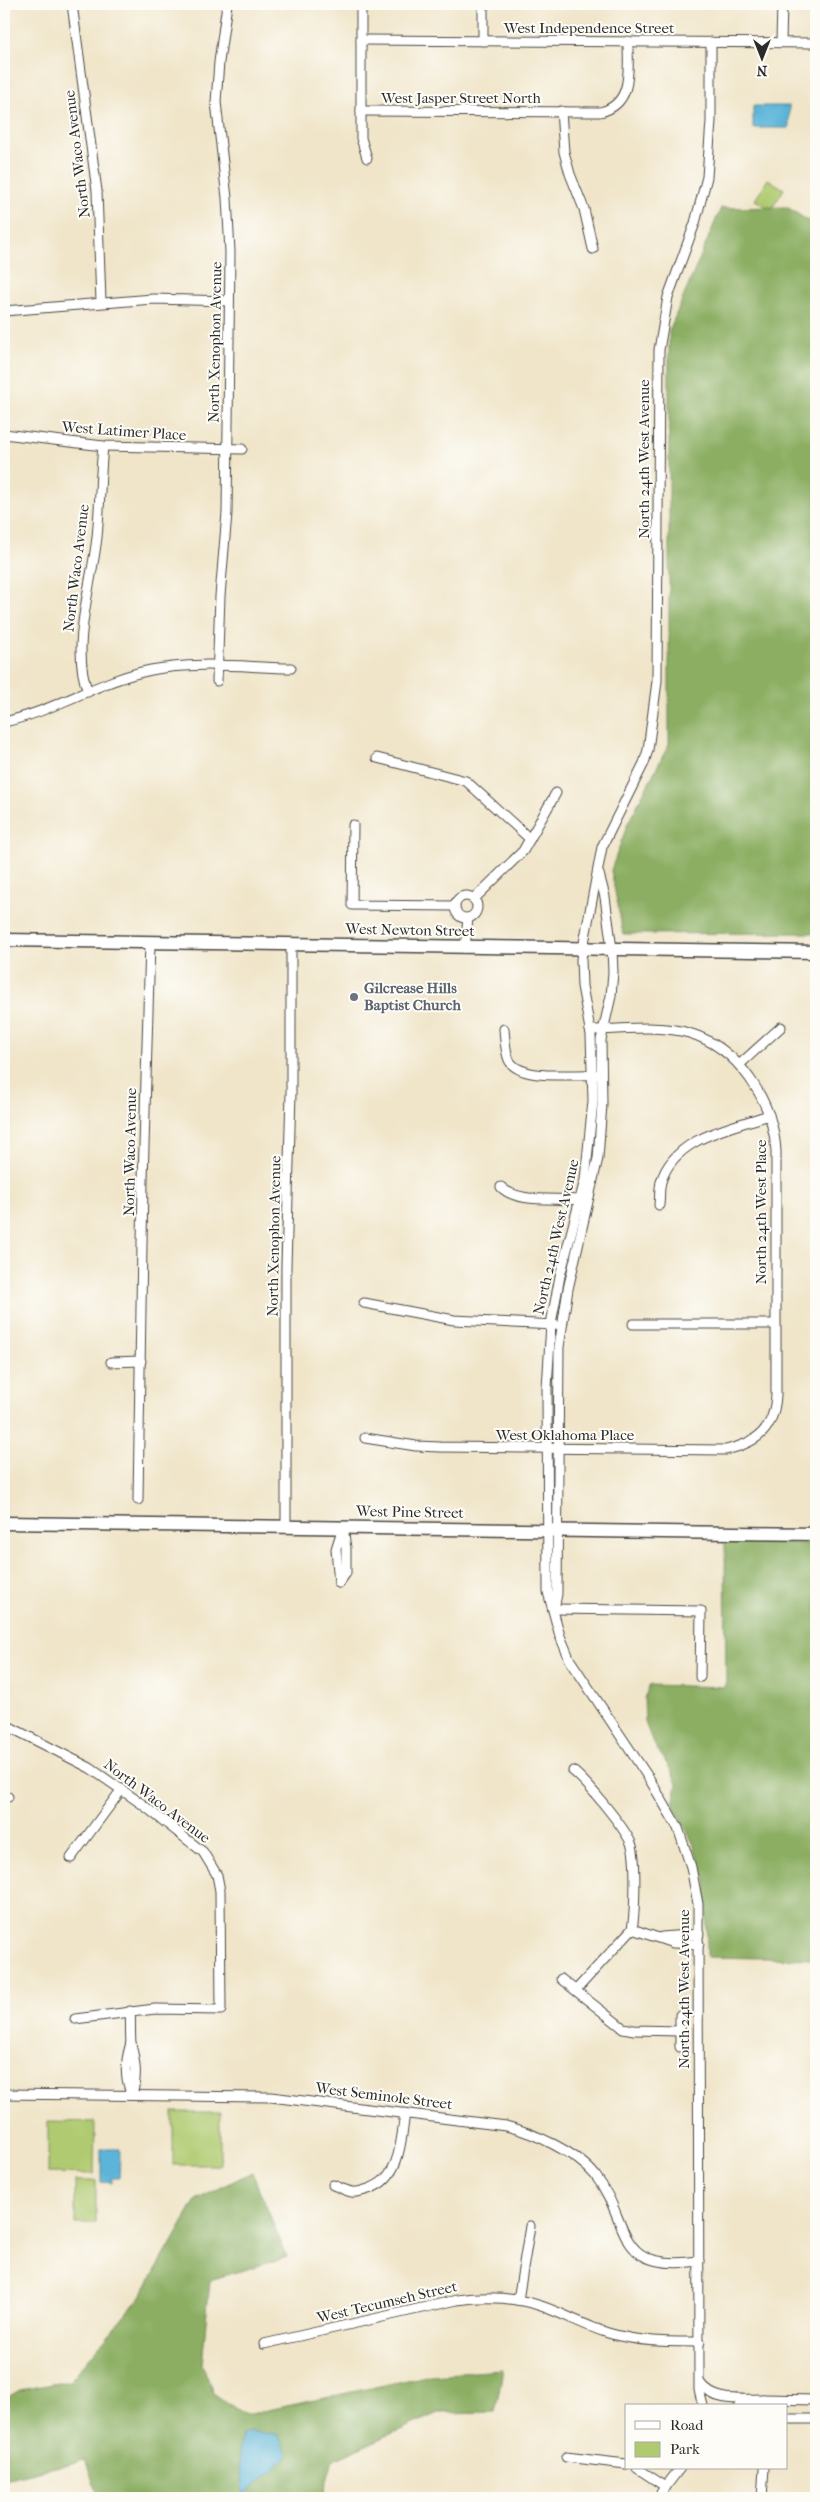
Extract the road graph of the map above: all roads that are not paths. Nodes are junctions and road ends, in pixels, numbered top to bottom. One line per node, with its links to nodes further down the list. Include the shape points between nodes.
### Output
1 (72, 4): 17 (street, North Waco Avenue, via 97,191)
2 (227, 4): 16 (street, North Xenophon Avenue, via 216,102 229,222)
3 (362, 4): 6 (street)
4 (483, 4): 7 (street)
5 (782, 4): 10 (street)
6 (361, 40): 7 (street, West Independence Street); 12 (street)
7 (483, 41): 8 (street, West Independence Street)
8 (628, 42): 9 (street, West Independence Street); 13 (street, West Jasper Street North, via 627,83 618,105 600,112)
9 (712, 42): 10 (street, West Independence Street); 32 (street, North 24th West Avenue, via 707,177 695,223 668,297 659,350 654,716 644,763 602,846)
10 (782, 42): 11 (street, West Independence Street)
11 (816, 43)
12 (361, 111): 13 (street, West Jasper Street North); 14 (street, via 361,138)
13 (561, 111): 15 (street, via 565,157 584,210)
14 (368, 158)
15 (593, 248)
16 (229, 301): 17 (street, via 152,299); 22 (street, North Xenophon Avenue)
17 (101, 302): 18 (street)
18 (4, 311)
19 (4, 434): 20 (street, West Latimer Place)
20 (103, 446): 22 (street, West Latimer Place); 26 (street, North Waco Avenue, via 97,537 80,649 82,674)
21 (242, 449): 22 (street, West Latimer Place)
22 (227, 450): 23 (street, North Xenophon Avenue, via 227,512)
23 (216, 667): 24 (street); 25 (street, North Xenophon Avenue); 26 (street, via 150,670)
24 (291, 668)
25 (217, 681)
26 (88, 692): 27 (street, via 43,711)
27 (4, 722)
28 (377, 758): 31 (street, via 466,781)
29 (556, 793): 31 (street)
30 (353, 824): 34 (street, via 352,905)
31 (530, 839): 33 (street, via 516,858)
32 (598, 872): 40 (street, North 24th West Avenue); 41 (street, North 24th West Avenue)
33 (474, 899): 34 (street, via 463,896); 35 (street, via 477,910)
34 (454, 906): 35 (street, via 460,916)
35 (468, 918): 39 (street)
36 (4, 940): 37 (street, West Newton Street)
37 (150, 943): 38 (street, West Newton Street); 58 (street, North Waco Avenue, via 142,1180)
38 (291, 944): 39 (street, West Newton Street); 67 (street, North Xenophon Avenue)
39 (465, 948): 40 (street, West Newton Street)
40 (582, 949): 41 (street, West Newton Street); 45 (street, North 24th West Avenue, via 582,986)
41 (612, 950): 42 (street, West Newton Street); 46 (street, North 24th West Avenue, via 611,996)
42 (816, 952)
43 (780, 1027): 47 (street)
44 (504, 1029): 48 (street, via 508,1059 521,1071)
45 (590, 1030): 46 (street, North 24th West Place); 48 (street, North 24th West Avenue)
46 (603, 1030): 47 (street, North 24th West Place, via 659,1029 688,1033 716,1045); 48 (street, North 24th West Avenue)
47 (739, 1065): 49 (street, North 24th West Place, via 754,1084)
48 (598, 1075): 51 (street, North 24th West Avenue, via 600,1141)
49 (769, 1115): 52 (street, via 708,1135 681,1151 661,1182); 56 (street, North 24th West Place, via 776,1151)
50 (501, 1187): 51 (street, via 520,1196)
51 (585, 1201): 54 (street, North 24th West Avenue, via 560,1276); 57 (street, North 24th West Avenue)
52 (659, 1206)
53 (364, 1303): 54 (street, via 454,1320)
54 (550, 1324): 57 (street); 63 (street, North 24th West Avenue)
55 (633, 1324): 56 (street)
56 (775, 1324): 60 (street, North 24th West Place, via 775,1406)
57 (562, 1325): 62 (street, North 24th West Avenue)
58 (141, 1361): 59 (street); 64 (street, North Waco Avenue)
59 (111, 1362)
60 (762, 1434): 62 (street, West Oklahoma Place, via 743,1446 726,1450)
61 (365, 1438): 63 (street, West Oklahoma Place, via 416,1446)
62 (558, 1448): 63 (street, West Oklahoma Place); 68 (street, North 24th West Avenue)
63 (547, 1449): 68 (street, North 24th West Avenue)
64 (138, 1500)
65 (4, 1523): 67 (street, West Pine Street)
66 (343, 1527): 66 (street, via 336,1549 339,1584 346,1573); 67 (street, West Pine Street); 68 (street, West Pine Street)
67 (286, 1528)
68 (552, 1530): 69 (street, West Pine Street); 70 (street, North 24th West Avenue, via 548,1592)
69 (816, 1534)
70 (554, 1609): 71 (street, via 701,1611); 77 (street, North 24th West Avenue, via 570,1660 678,1828 694,1884)
71 (700, 1677)
72 (4, 1724): 74 (street, North Waco Avenue, via 90,1768)
73 (573, 1771): 76 (street, via 585,1781 631,1843 634,1858)
74 (122, 1789): 75 (street); 82 (street, North Waco Avenue, via 203,1852 217,1875 220,1891 221,2010)
75 (70, 1858)
76 (632, 1929): 78 (street); 81 (street)
77 (699, 1934): 78 (street); 79 (street, North 24th West Avenue)
78 (662, 1937): 79 (street, via 673,1942)
79 (698, 1944): 92 (street, North 24th West Avenue)
80 (562, 1979): 81 (street)
81 (576, 1990): 85 (street, via 628,2030)
82 (130, 2011): 84 (street); 88 (street, via 131,2043 126,2058 126,2081)
83 (680, 2015): 85 (street)
84 (75, 2020)
85 (680, 2031): 86 (street)
86 (680, 2046)
87 (4, 2094): 88 (street, West Seminole Street)
88 (132, 2095): 89 (street, West Seminole Street, via 272,2097)
89 (405, 2113): 90 (street, via 399,2152 388,2176 359,2192); 92 (street, West Seminole Street, via 494,2123 539,2138 581,2162 595,2176 626,2240 639,2253 667,2262)
90 (333, 2185)
91 (530, 2226): 93 (street)
92 (699, 2261): 94 (street, North 24th West Avenue)
93 (518, 2300): 94 (street, West Tecumseh Street, via 620,2336 653,2341); 95 (street, West Tecumseh Street, via 486,2297 457,2300)
94 (700, 2342): 96 (street, North 24th West Avenue)
95 (264, 2344)
96 (699, 2382): 98 (street, via 716,2396); 99 (street, North 24th West Avenue)
97 (816, 2400): 98 (street)
98 (763, 2403)
99 (703, 2404)
100 (788, 2419): 101 (street)
101 (816, 2419)
102 (566, 2457): 103 (street)
103 (625, 2464)
104 (640, 2470): 107 (street)
105 (679, 2470): 107 (street)
106 (764, 2470): 109 (street)
107 (666, 2487): 108 (street)
108 (657, 2498)
109 (762, 2498)

